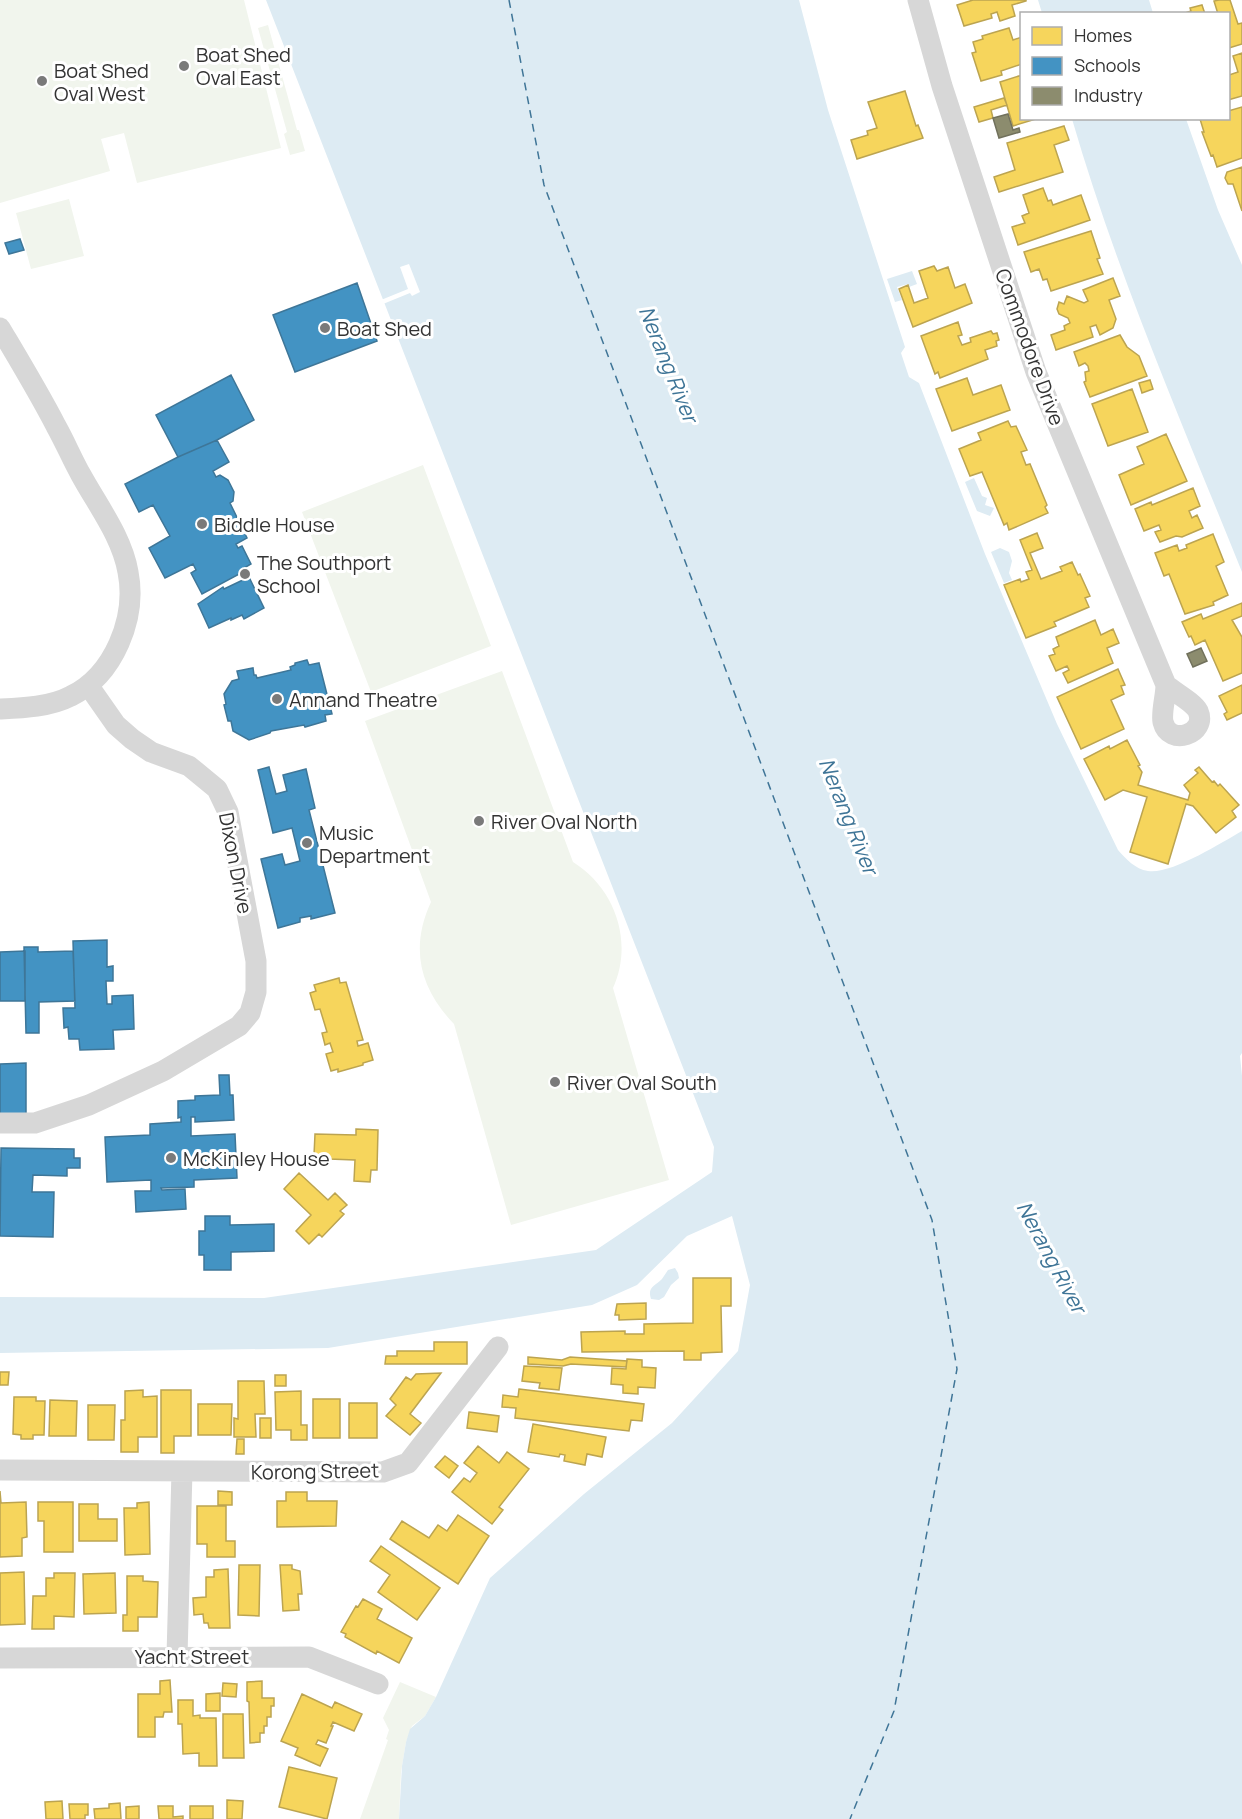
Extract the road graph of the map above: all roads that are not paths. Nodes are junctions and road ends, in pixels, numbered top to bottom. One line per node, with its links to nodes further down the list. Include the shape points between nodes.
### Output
1 (918, 0): 4 (street, Commodore Drive, via 942,86 1036,372)
2 (0, 327): 3 (street, via 121,545 128,573 130,594 120,642 97,679)
3 (88, 685): 5 (street, via 70,697 25,708); 6 (street, Dixon Drive, via 116,725 132,739 151,752 189,766 217,789 228,812 255,961 256,992 250,1013 239,1026 162,1071 89,1105 35,1123)
4 (1166, 685)
5 (0, 709)
6 (0, 1123)
7 (498, 1347): 9 (street, Korong Street, via 408,1463 383,1472)
8 (0, 1470): 9 (street, Korong Street)
9 (182, 1471): 10 (street)
10 (177, 1656): 11 (street, Yacht Street); 12 (street, Yacht Street, via 309,1657)
11 (0, 1658)
12 (378, 1684)

